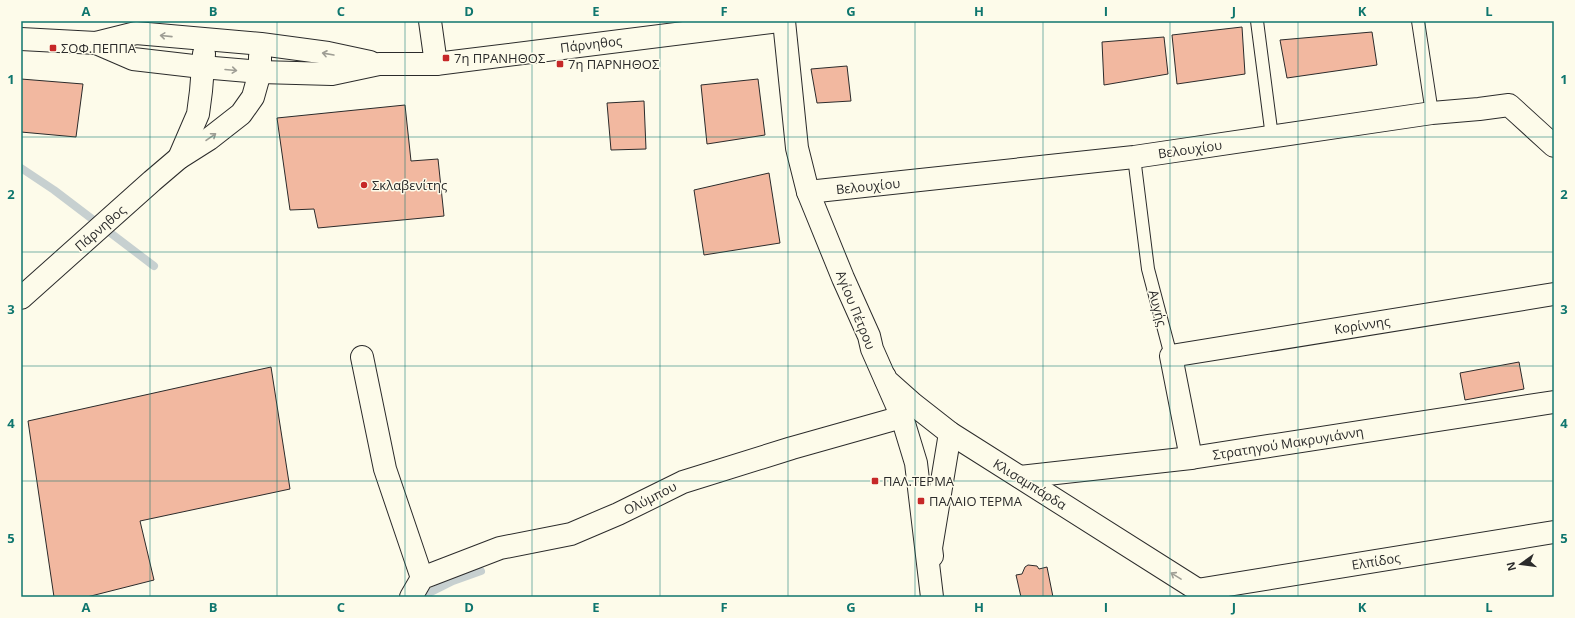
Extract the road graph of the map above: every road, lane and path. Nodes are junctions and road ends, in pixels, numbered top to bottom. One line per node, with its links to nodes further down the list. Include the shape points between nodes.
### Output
1 (430, 21): 11 (street)
2 (778, 21): 11 (street, Πάρνηθος)
3 (784, 21): 19 (street, Αγίου Πέτρου, via 797,148)
4 (1257, 21): 15 (lane)
5 (1418, 21): 14 (lane)
6 (21, 39): 8 (street)
7 (205, 40): 8 (street, one-way to 8, via 136,33); 9 (street, Πάρνηθος); 12 (street, Πάρνηθος)
8 (96, 43): 12 (street, via 133,59)
9 (261, 44): 10 (street, Πάρνηθος, one-way to 9, via 328,53); 13 (street, Πάρνηθος)
10 (380, 64): 11 (street, Πάρνηθος); 13 (street, Πάρνηθος, via 332,74)
11 (436, 64)
12 (202, 67): 13 (street, Πάρνηθος, one-way to 13); 18 (street, Πάρνηθος, via 202,91 198,114)
13 (260, 72): 18 (street, Πάρνηθος, one-way to 13, via 242,114 253,96)
14 (1432, 113): 15 (street, Βελουχίου); 16 (street, Βελουχίου, via 1509,105)
15 (1272, 137): 17 (street, Βελουχίου)
16 (1554, 146)
17 (1134, 157): 19 (street, Βελουχίου); 23 (lane, Αυγής, via 1148,269)
18 (179, 158): 21 (street, Πάρνηθος)
19 (808, 192): 22 (street, Αγίου Πέτρου, via 869,336)
20 (1554, 294): 23 (street, Κορίννης)
21 (21, 298)
22 (872, 349): 26 (street, Αγίου Πέτρου); 27 (street, Κλισαμπάρδα, via 886,380)
23 (1171, 356): 28 (street, Αυγής)
24 (362, 357): 31 (street, via 385,469)
25 (1554, 402): 28 (street, Στρατηγού Μακρυγιάννη)
26 (902, 417): 31 (street, Ολύμπου, via 683,482 571,534 500,548); 34 (street, Αγίου Πέτρου, via 916,463)
27 (950, 433): 29 (street, Κλισαμπάρδα); 34 (street, via 931,548)
28 (1191, 458): 29 (street, Στρατηγού Μακρυγιάννη)
29 (1020, 477): 32 (street, Κλισαμπάρδα, one-way to 29)
30 (1554, 532): 32 (street, Ελπίδος)
31 (422, 578): 33 (street)
32 (1203, 593)
33 (411, 597)
34 (932, 597)

